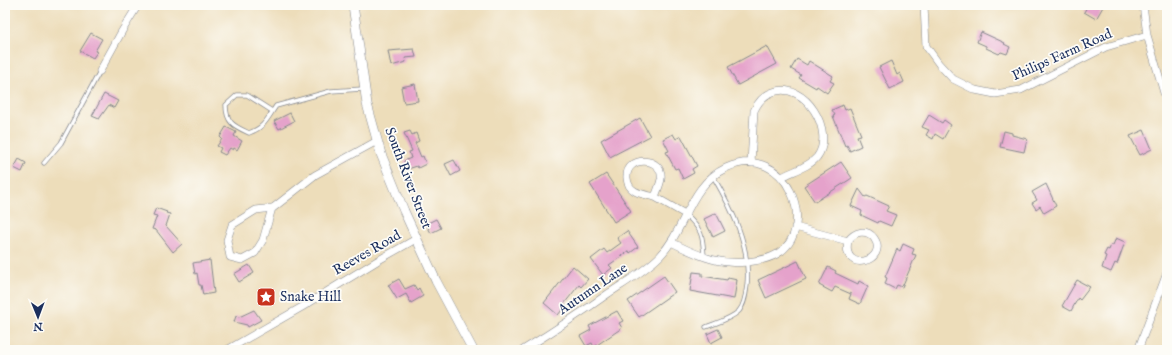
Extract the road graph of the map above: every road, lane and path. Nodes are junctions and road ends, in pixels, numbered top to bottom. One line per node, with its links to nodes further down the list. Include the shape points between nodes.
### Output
1 (138, 5): 6 (street)
2 (353, 5): 7 (street, South River Street)
3 (924, 5): 5 (street, Philips Farm Road, via 926,46 939,64 953,79 975,90 995,94 1021,90 1106,47)
4 (1143, 5): 5 (street)
5 (1147, 35): 8 (street)
6 (100, 71): 11 (lane, via 61,143)
7 (364, 89): 9 (lane, via 331,91 276,106); 10 (street, South River Street)
8 (1167, 100)
9 (272, 111): 9 (lane, via 259,129 249,133 229,121 226,105 236,95 246,95)
10 (377, 141): 16 (street, via 315,175); 19 (street, South River Street)
11 (44, 163)
12 (751, 163): 13 (street, Autumn Lane, via 726,168); 14 (street, Autumn Lane, via 770,168); 14 (street, via 754,111 757,104 762,98 779,90 794,92 808,102 814,112 820,124 822,145 816,158 810,163)
13 (713, 176): 17 (street, Autumn Lane, via 700,189); 23 (lane, via 742,236)
14 (782, 177): 18 (street, Autumn Lane, via 792,192)
15 (654, 196): 15 (street, via 661,178 660,171 656,165 648,161 633,164 627,175 627,183 632,190 640,194); 17 (street)
16 (272, 208): 16 (street, via 256,210 232,225 227,240 230,257 242,260 255,253 263,240)
17 (685, 214): 21 (street, Autumn Lane); 22 (lane, via 701,231)
18 (795, 227): 20 (street); 23 (street, Autumn Lane, via 793,236 783,251 764,260)
19 (416, 239): 26 (street, Reeves Road); 27 (street, South River Street)
20 (848, 241): 20 (street, via 848,252 858,261 863,262 875,254 876,240 866,232 858,232)
21 (671, 242): 22 (street, Autumn Lane); 28 (street, Autumn Lane, via 661,255 642,271)
22 (704, 257): 23 (street, Autumn Lane, via 723,262)
23 (748, 262): 25 (lane, via 747,289 741,308 733,315)
24 (1167, 273): 29 (street)
25 (706, 327)
26 (227, 350)
27 (473, 350)
28 (523, 350)
29 (1138, 350)

